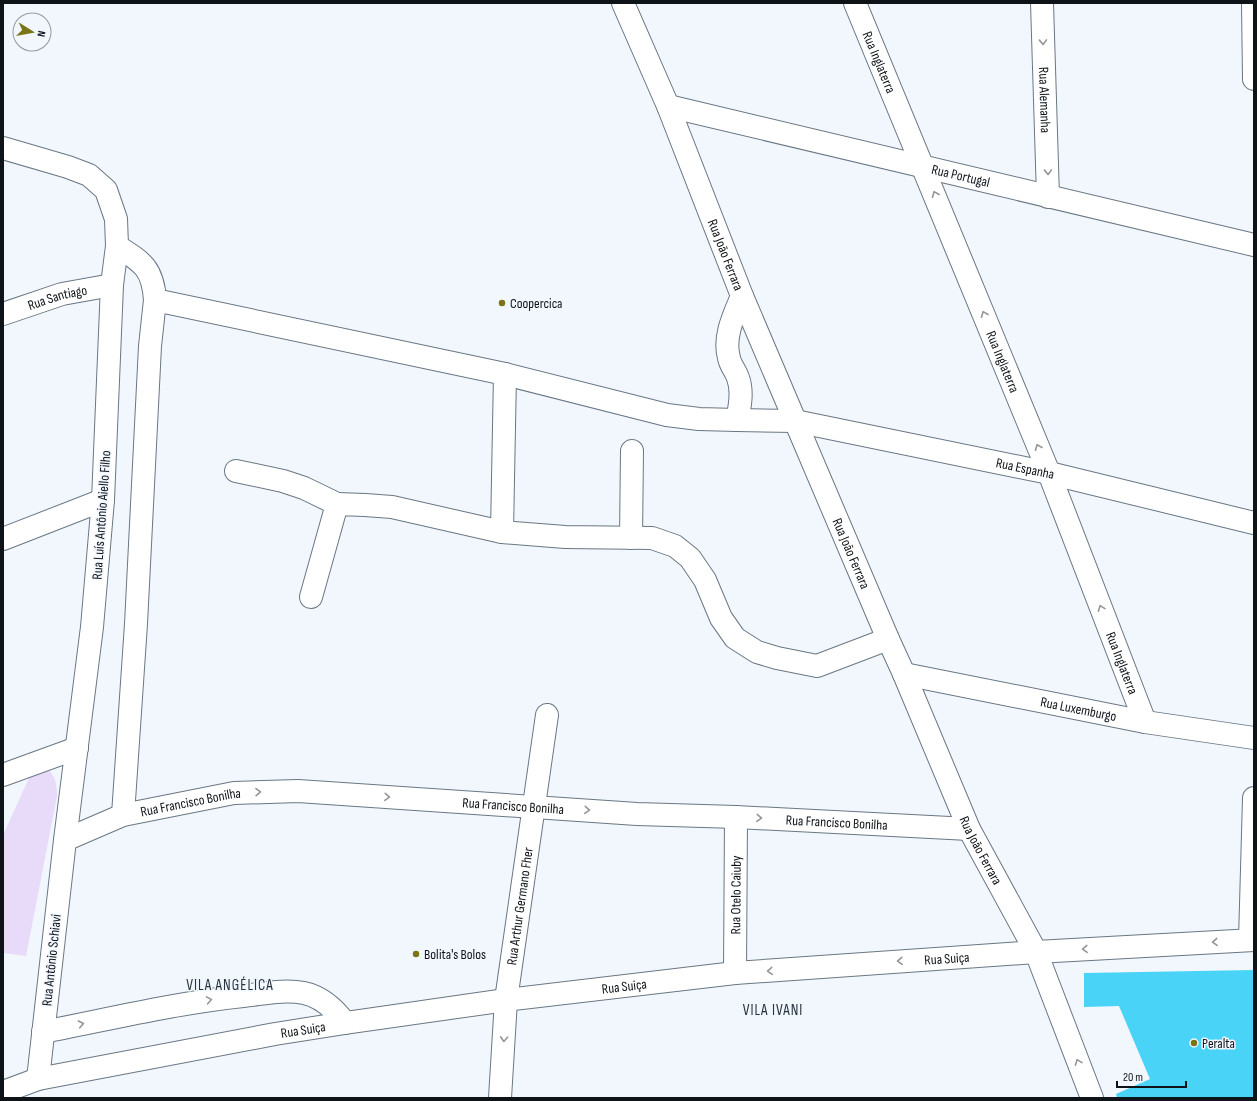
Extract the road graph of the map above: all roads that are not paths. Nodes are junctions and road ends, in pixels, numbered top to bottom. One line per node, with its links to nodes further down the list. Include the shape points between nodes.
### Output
1 (623, 3): 6 (street, Rua João Ferrara)
2 (855, 3): 8 (street, Rua Inglaterra)
3 (1042, 3): 9 (street, Rua Alemanha, one-way to 9)
4 (1253, 3): 5 (street)
5 (1254, 79)
6 (668, 106): 8 (street, Rua Portugal); 13 (street, Rua João Ferrara)
7 (3, 148): 10 (street, Rua Luís Antônio Aiello Filho, via 89,175 106,190 116,219)
8 (924, 167): 9 (street, Rua Portugal); 21 (street, Rua Inglaterra, one-way to 8)
9 (1048, 197): 11 (street, Rua Portugal)
10 (117, 246): 12 (street, Rua Luís Antônio Aiello Filho); 14 (street, via 146,267 151,276)
11 (1254, 246)
12 (112, 285): 15 (street, Rua Santiago, via 62,294); 22 (street, Rua Luís Antônio Aiello Filho)
13 (742, 296): 17 (street, via 730,324 728,344 728,358 739,378 741,397); 18 (street, Rua João Ferrara)
14 (155, 300): 16 (street, Rua Espanha); 38 (street, via 150,346 136,624)
15 (3, 314)
16 (505, 374): 17 (street, Rua Espanha, via 667,415); 25 (street)
17 (737, 420): 18 (street, Rua Espanha)
18 (795, 420): 21 (street, Rua Espanha); 29 (street, Rua João Ferrara)
19 (632, 451): 26 (street)
20 (236, 471): 23 (street, via 290,483)
21 (1049, 473): 24 (street, Rua Espanha); 32 (street, Rua Inglaterra, one-way to 21)
22 (103, 500): 27 (street); 34 (street, Rua Luís Antônio Aiello Filho, via 92,627)
23 (337, 504): 25 (street, via 392,507); 28 (street)
24 (1254, 523)
25 (502, 532): 26 (street, via 565,537)
26 (631, 538): 29 (street, via 652,538 675,546 690,558 705,580 720,618 735,638 757,652 818,666)
27 (3, 539)
28 (311, 597)
29 (888, 639): 30 (street, Rua João Ferrara)
30 (904, 674): 32 (street, Rua Luxemburgo); 40 (street, Rua João Ferrara)
31 (547, 715): 37 (street, Rua Arthur Germano Fher)
32 (1145, 722): 33 (street, Rua Luxemburgo)
33 (1254, 738)
34 (77, 748): 35 (street); 41 (street, Rua Luís Antônio Aiello Filho)
35 (3, 774)
36 (1254, 798): 42 (street)
37 (535, 806): 38 (street, Rua Francisco Bonilha, one-way to 37, via 234,793 298,791); 39 (street, Rua Francisco Bonilha, one-way to 39, via 637,814); 45 (street, Rua Arthur Germano Fher)
38 (123, 815): 41 (street, Rua Francisco Bonilha)
39 (736, 817): 40 (street, Rua Francisco Bonilha, one-way to 40); 44 (street, Rua Otelo Caiuby)
40 (969, 829): 43 (street, Rua João Ferrara)
41 (65, 840): 47 (street, Rua Antônio Schiavi)
42 (1252, 940): 43 (street, Rua Suiça, one-way to 43)
43 (1036, 952): 44 (street, Rua Suiça, one-way to 44); 51 (street, Rua João Ferrara, one-way to 43)
44 (735, 973): 45 (street, Rua Suiça)
45 (506, 1000): 46 (street, Rua Suiça); 50 (street, Rua Arthur Germano Fher, one-way to 50)
46 (345, 1022): 47 (street, one-way to 46, via 219,998 280,992 303,993 321,999 336,1010); 48 (street, Rua Suiça)
47 (43, 1032): 48 (street, Rua Antônio Schiavi)
48 (38, 1079): 49 (street, Rua Suiça)
49 (3, 1092)
50 (500, 1098)
51 (1092, 1098)

